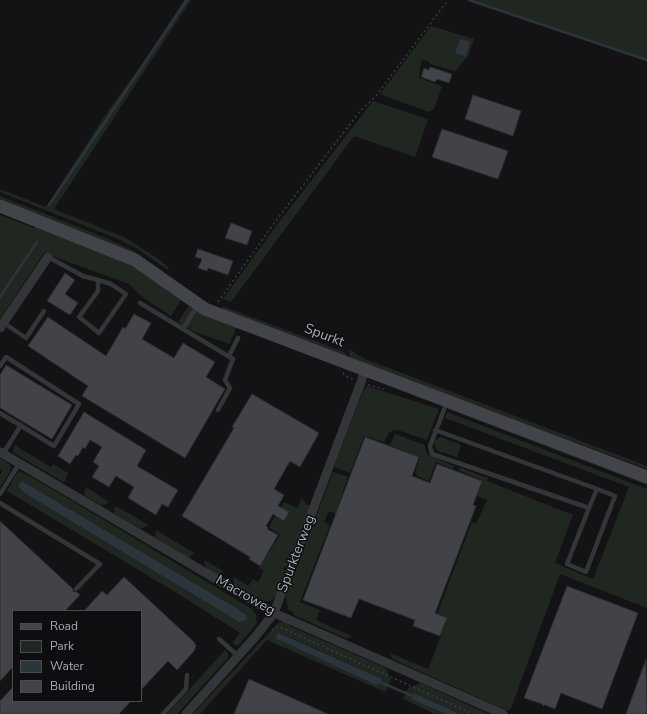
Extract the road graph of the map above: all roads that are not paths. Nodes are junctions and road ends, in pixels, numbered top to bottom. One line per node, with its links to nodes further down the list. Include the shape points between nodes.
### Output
1 (0, 206): 5 (street, Spurkt, via 135,260)
2 (48, 257): 3 (lane, via 83,276); 7 (street)
3 (98, 280): 3 (lane, via 111,284 126,294 99,333 79,317 98,291)
4 (140, 302): 8 (lane)
5 (198, 304): 8 (lane); 12 (street, Spurkt)
6 (44, 311): 7 (lane, via 26,338)
7 (2, 325)
8 (183, 329): 10 (lane)
9 (238, 338): 10 (lane)
10 (228, 356): 14 (lane, via 233,359 225,380 230,388)
11 (1, 362): 16 (lane, via 6,357 79,404 54,446)
12 (365, 368): 13 (street, Spurkt); 26 (street, Spurkterweg)
13 (447, 400): 17 (lane); 20 (street, Spurkt)
14 (218, 410)
15 (0, 413): 16 (lane)
16 (21, 425): 18 (lane)
17 (435, 430): 21 (lane); 24 (lane, via 430,446 432,454)
18 (2, 453): 19 (street, Macroweg)
19 (18, 464): 22 (lane); 26 (street, Macroweg)
20 (647, 477)
21 (597, 489): 24 (lane); 24 (lane, via 615,496 586,572 567,564)
22 (0, 494)
23 (0, 503): 25 (lane, via 100,564)
24 (590, 508)
25 (76, 589)
26 (274, 613): 28 (street, Spurkterweg); 32 (street, Macroweg)
27 (219, 639): 28 (lane)
28 (238, 656): 31 (street, Spurkterweg)
29 (188, 675): 30 (lane, via 186,689)
30 (163, 714)
31 (186, 714)
32 (503, 714)

